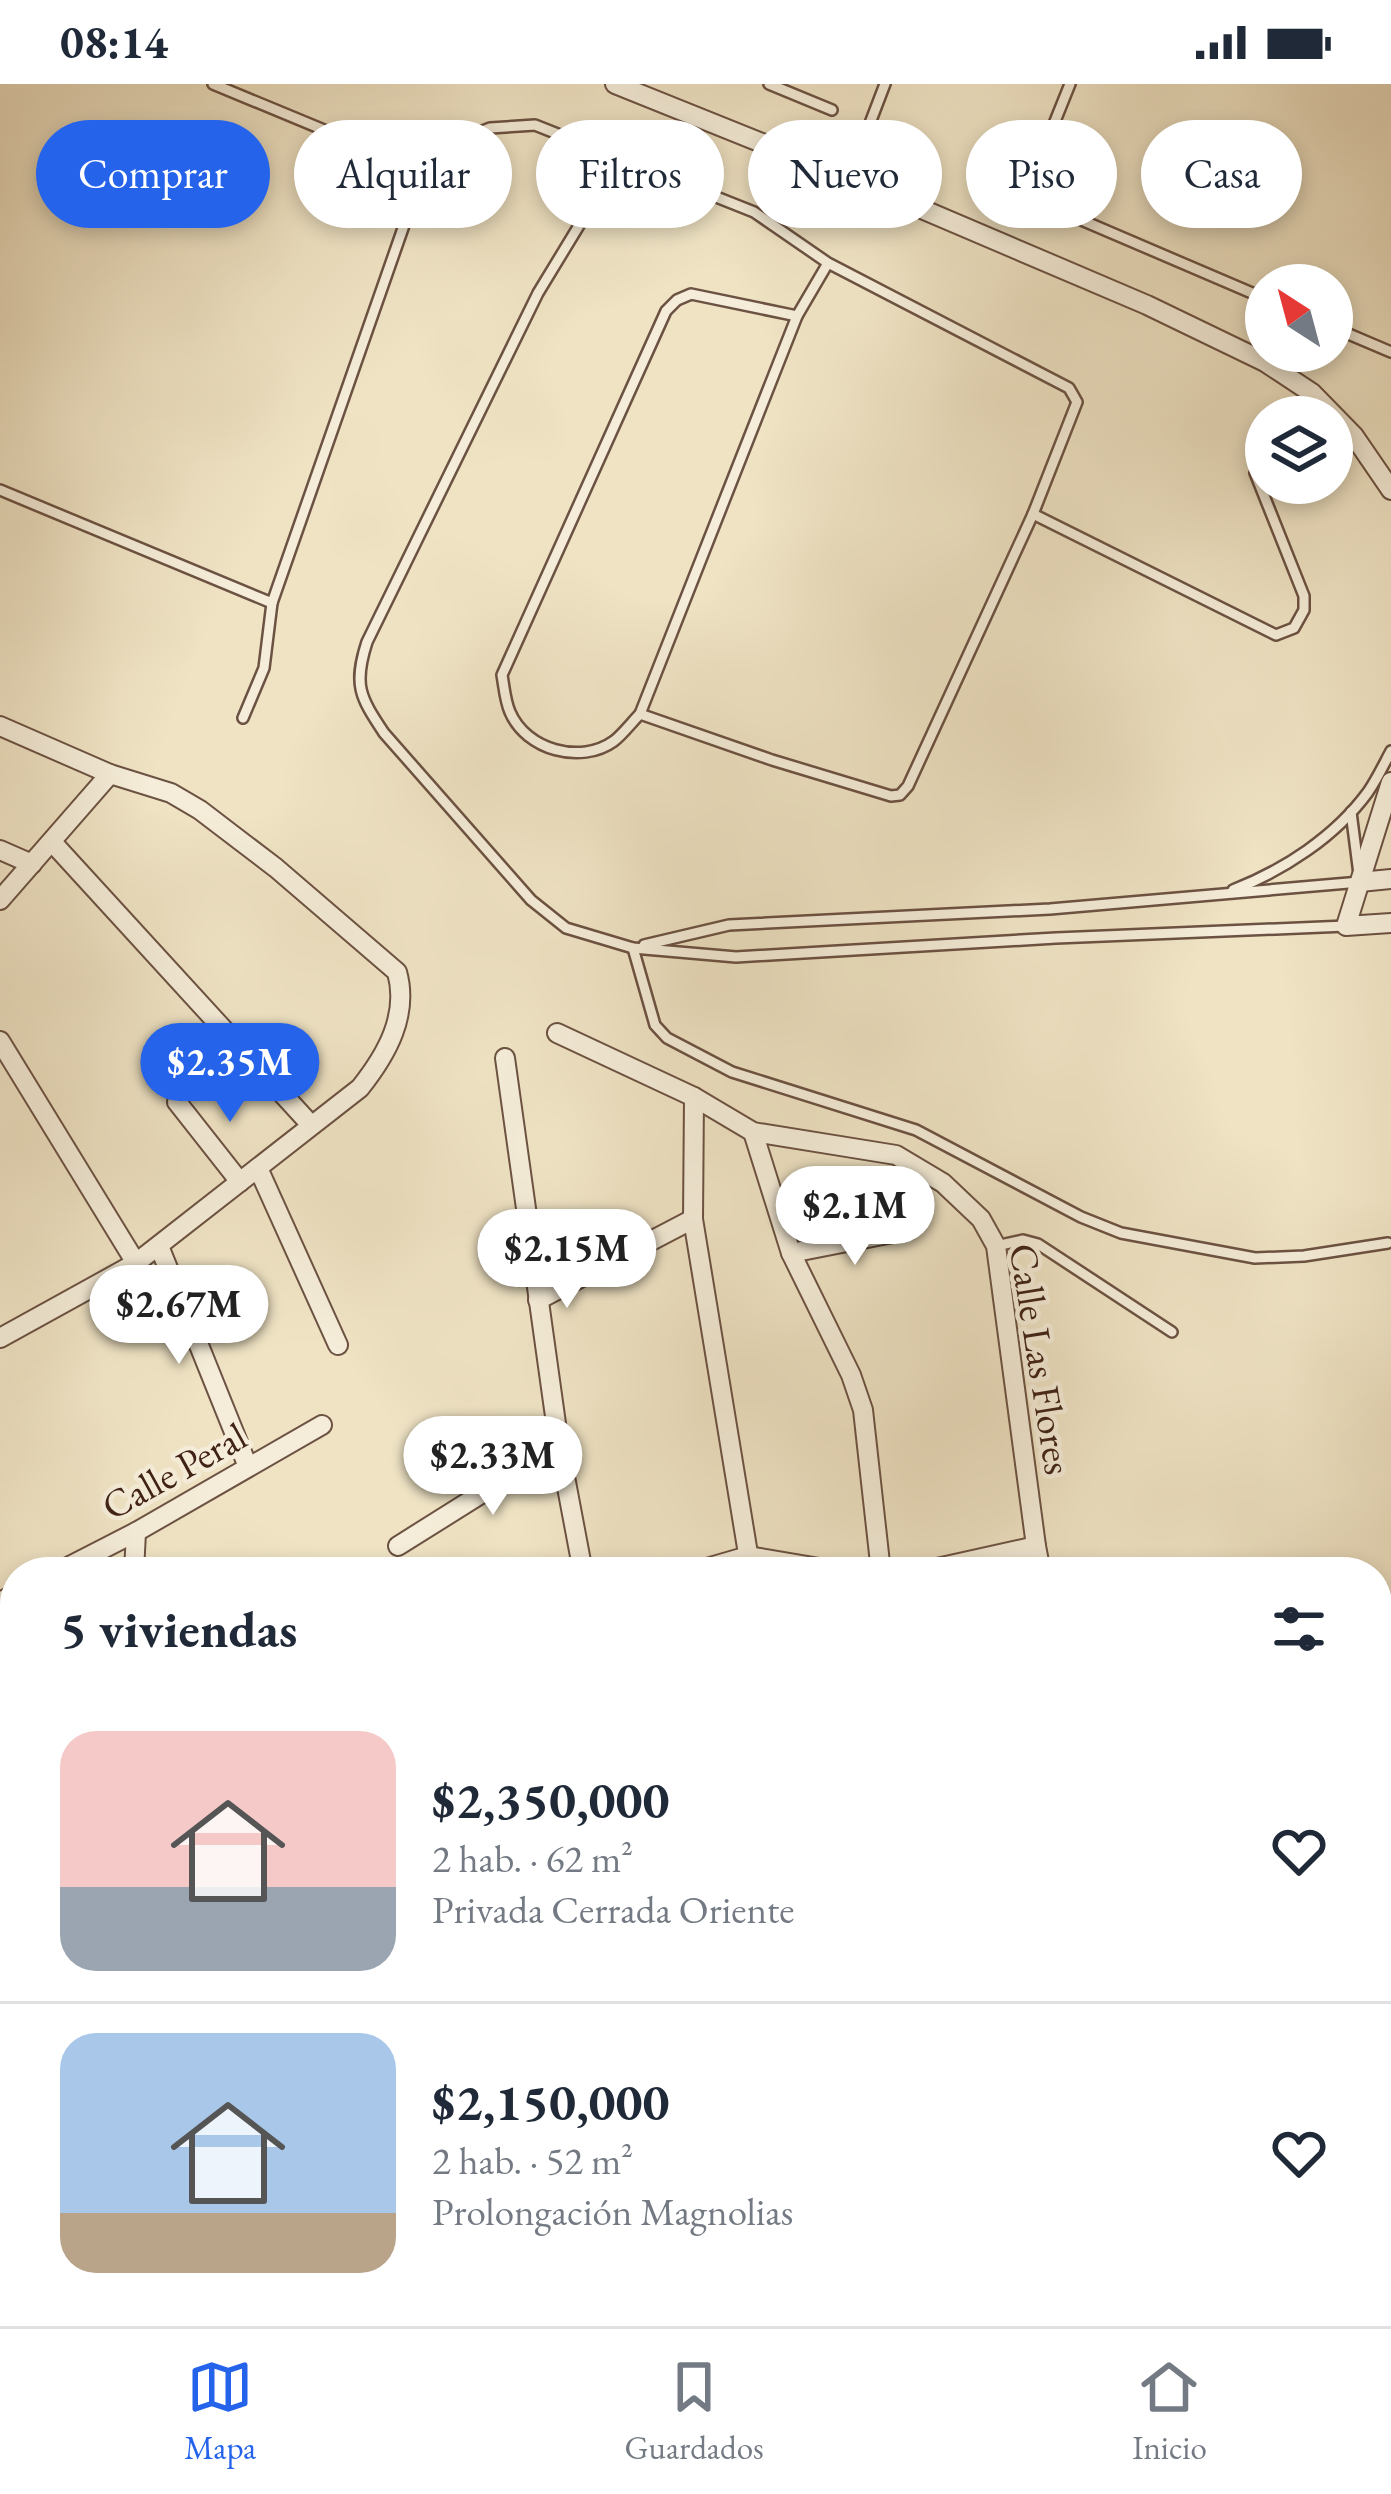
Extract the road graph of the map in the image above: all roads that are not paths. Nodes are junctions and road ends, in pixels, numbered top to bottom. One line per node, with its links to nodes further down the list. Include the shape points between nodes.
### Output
1 (213, 84): 7 (lane)
2 (615, 84): 9 (street)
3 (769, 84): 6 (lane)
4 (885, 84): 8 (lane)
5 (1070, 84): 15 (lane, via 1033,176 1036,201)
6 (832, 110)
7 (300, 120)
8 (871, 120)
9 (748, 137)
10 (724, 200): 14 (lane)
11 (942, 218): 20 (street, via 1265,362 1312,393)
12 (403, 228): 23 (lane)
13 (577, 228): 40 (lane, via 538,293 358,671 364,702 384,733 531,900 566,928)
14 (828, 262): 16 (lane); 22 (lane, via 1075,394)
15 (1245, 289)
16 (797, 316): 24 (lane); 24 (lane, via 691,294 666,311 502,675 510,714 555,751 586,754 614,741)
17 (1353, 336): 18 (lane)
18 (1391, 352)
19 (0, 490): 23 (lane)
20 (1391, 490)
21 (1267, 504): 22 (lane, via 1304,596 1294,628 1276,634)
22 (1033, 514): 24 (lane, via 900,795)
23 (272, 603): 25 (lane, via 264,668)
24 (640, 714)
25 (243, 718)
26 (0, 726): 28 (street)
27 (1391, 751): 30 (lane)
28 (110, 774): 31 (street); 46 (street, via 200,810 397,972 403,994 375,1070)
29 (1391, 782): 35 (street)
30 (1351, 812): 35 (lane); 36 (lane, via 1304,854)
31 (52, 842): 33 (street); 46 (street)
32 (0, 850): 33 (street)
33 (32, 864): 37 (street)
34 (1391, 879): 35 (street)
35 (1360, 882): 36 (lane); 39 (street)
36 (1221, 895): 40 (lane, via 729,925)
37 (0, 900)
38 (1391, 922): 39 (street)
39 (1346, 926): 40 (lane, via 736,957)
40 (633, 948): 52 (lane, via 655,1025 668,1038 732,1072 916,1130 1121,1233 1255,1258)
41 (557, 1033): 44 (street)
42 (0, 1041): 56 (street)
43 (505, 1058): 57 (street)
44 (694, 1097): 47 (street); 50 (street)
45 (177, 1102): 49 (street)
46 (311, 1125): 48 (street)
47 (753, 1132): 54 (street, Calle Las Flores, via 896,1155 943,1183); 55 (street)
48 (258, 1168): 49 (street); 60 (street)
49 (240, 1182): 53 (street)
50 (693, 1219): 57 (street); 69 (street)
51 (908, 1230): 55 (street)
52 (1388, 1243)
53 (159, 1246): 56 (street); 63 (street)
54 (996, 1246): 58 (lane, via 1038,1244); 71 (street, Calle Las Flores)
55 (791, 1253): 70 (street, via 863,1410)
56 (136, 1263): 59 (street)
57 (538, 1300): 62 (street)
58 (1172, 1333)
59 (0, 1338)
60 (338, 1345)
61 (322, 1425): 63 (street, Calle Peral)
62 (559, 1445): 65 (street); 68 (street)
63 (248, 1467): 64 (street, Calle Peral)
64 (136, 1532): 66 (street, Calle Peral); 67 (street)
65 (398, 1546)
66 (87, 1557)
67 (135, 1557)
68 (580, 1557)
69 (748, 1557)
70 (879, 1557)
71 (1038, 1557)

